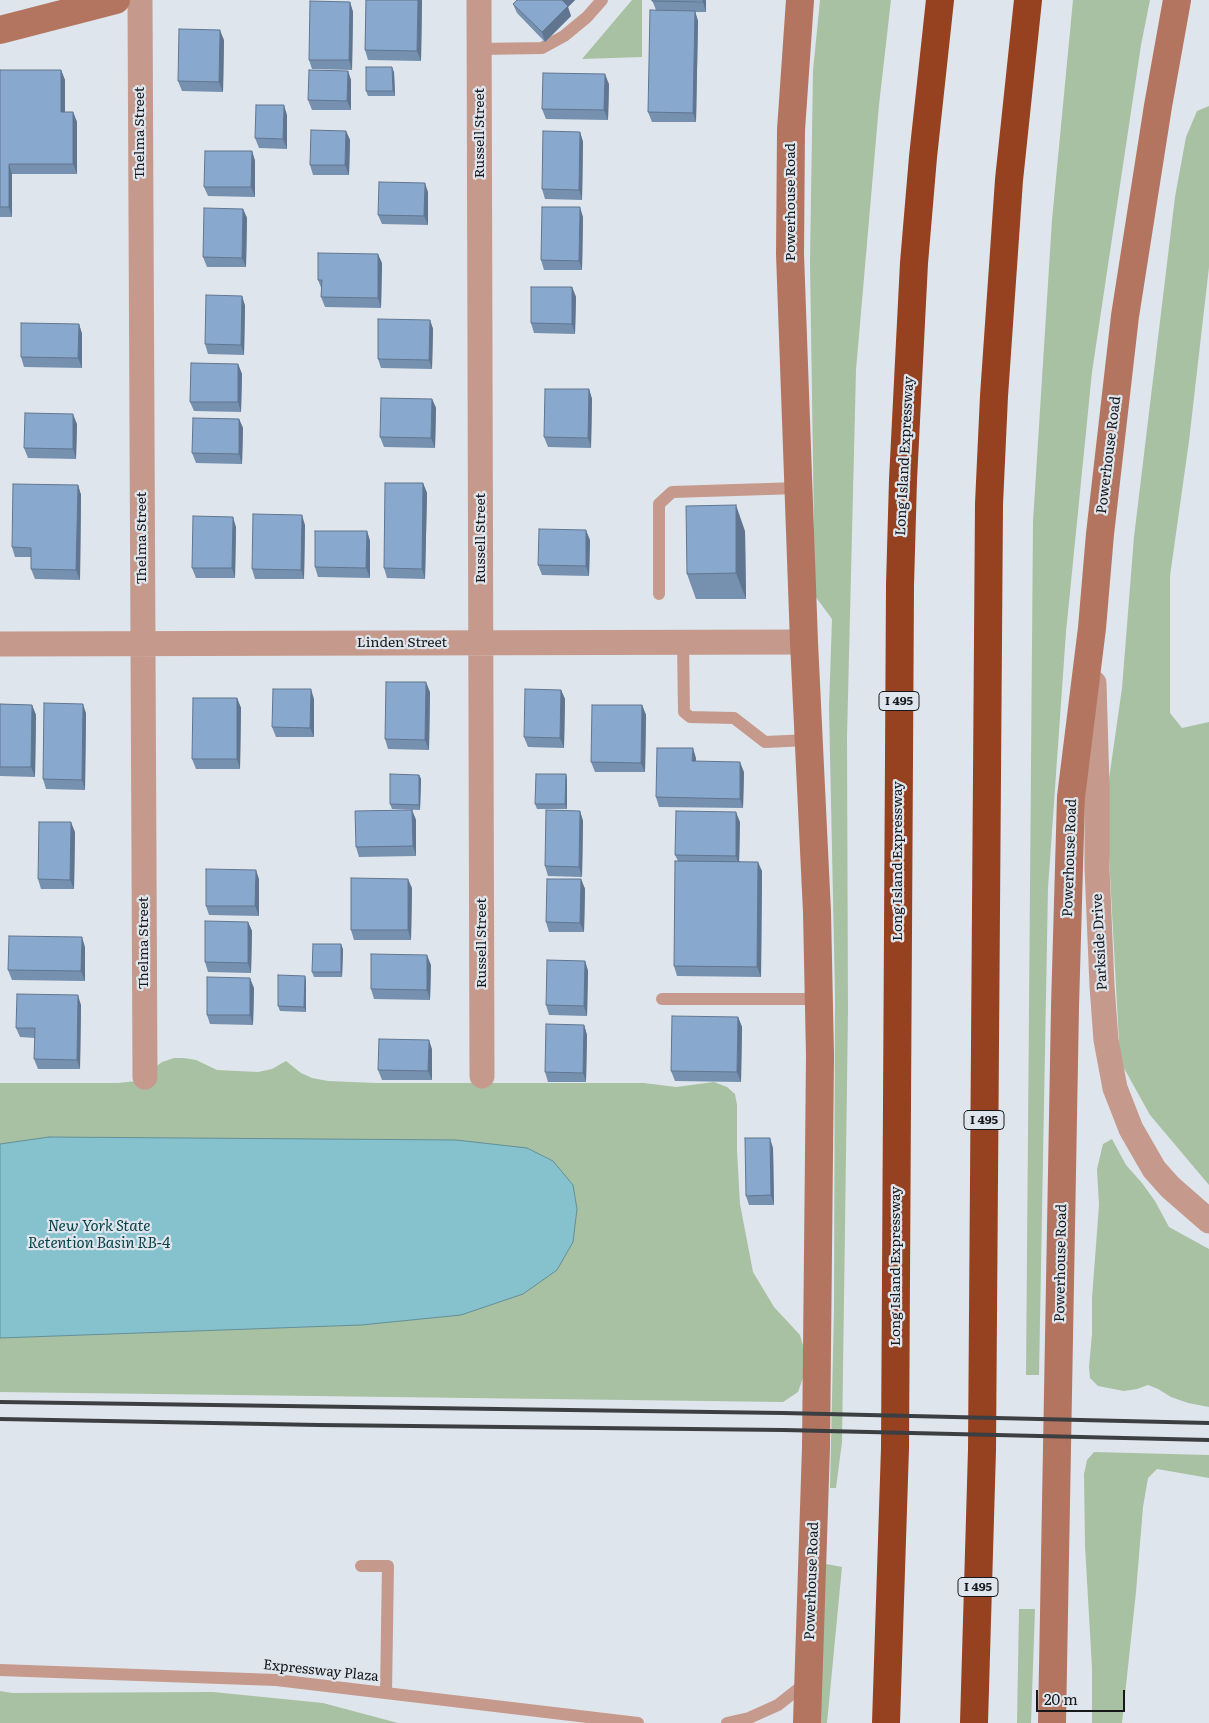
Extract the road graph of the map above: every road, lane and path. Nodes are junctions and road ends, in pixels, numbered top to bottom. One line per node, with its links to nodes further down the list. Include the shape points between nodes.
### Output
1 (116, 0): 9 (main road)
2 (140, 0): 18 (street, Thelma Street)
3 (480, 0): 10 (street, Russell Street)
4 (602, 0): 10 (lane, via 564,36 542,48)
5 (800, 0): 11 (main road, Powerhouse Road, via 790,192)
6 (940, 0): 32 (highway, Long Island Expressway / I 495, via 914,263 903,480 895,1448)
7 (1028, 0): 33 (highway, I 495, via 1009,180 989,504 982,1441)
8 (1177, 0): 13 (main road, Powerhouse Road, via 1125,316)
9 (0, 30)
10 (480, 49): 16 (street, Russell Street)
11 (800, 488): 12 (lane, via 672,492 659,504); 15 (main road, Powerhouse Road)
12 (659, 594)
13 (1092, 628): 24 (street, Parkside Drive, via 1098,900 1103,1012 1110,1067 1122,1110 1154,1169); 34 (main road, Powerhouse Road, via 1071,797)
14 (683, 642): 15 (street, Linden Street); 16 (street, Linden Street); 19 (lane, via 684,712 690,717 734,718 766,742)
15 (804, 642): 19 (main road, Powerhouse Road)
16 (481, 643): 18 (street, Linden Street); 22 (street, Russell Street)
17 (0, 644): 18 (street, Linden Street)
18 (142, 644): 23 (street, Thelma Street)
19 (809, 740): 21 (main road, Powerhouse Road)
20 (662, 999): 21 (lane)
21 (819, 999): 27 (main road, Powerhouse Road, via 817,1403)
22 (482, 1076)
23 (145, 1077)
24 (1209, 1221)
25 (361, 1566): 28 (lane, via 388,1566)
26 (0, 1670): 28 (lane, Expressway Plaza, via 276,1680)
27 (809, 1680): 30 (lane, via 778,1705 749,1718); 31 (main road, Powerhouse Road)
28 (386, 1693): 29 (lane, Expressway Plaza)
29 (638, 1723)
30 (726, 1723)
31 (807, 1723)
32 (886, 1723)
33 (974, 1723)
34 (1052, 1723)

